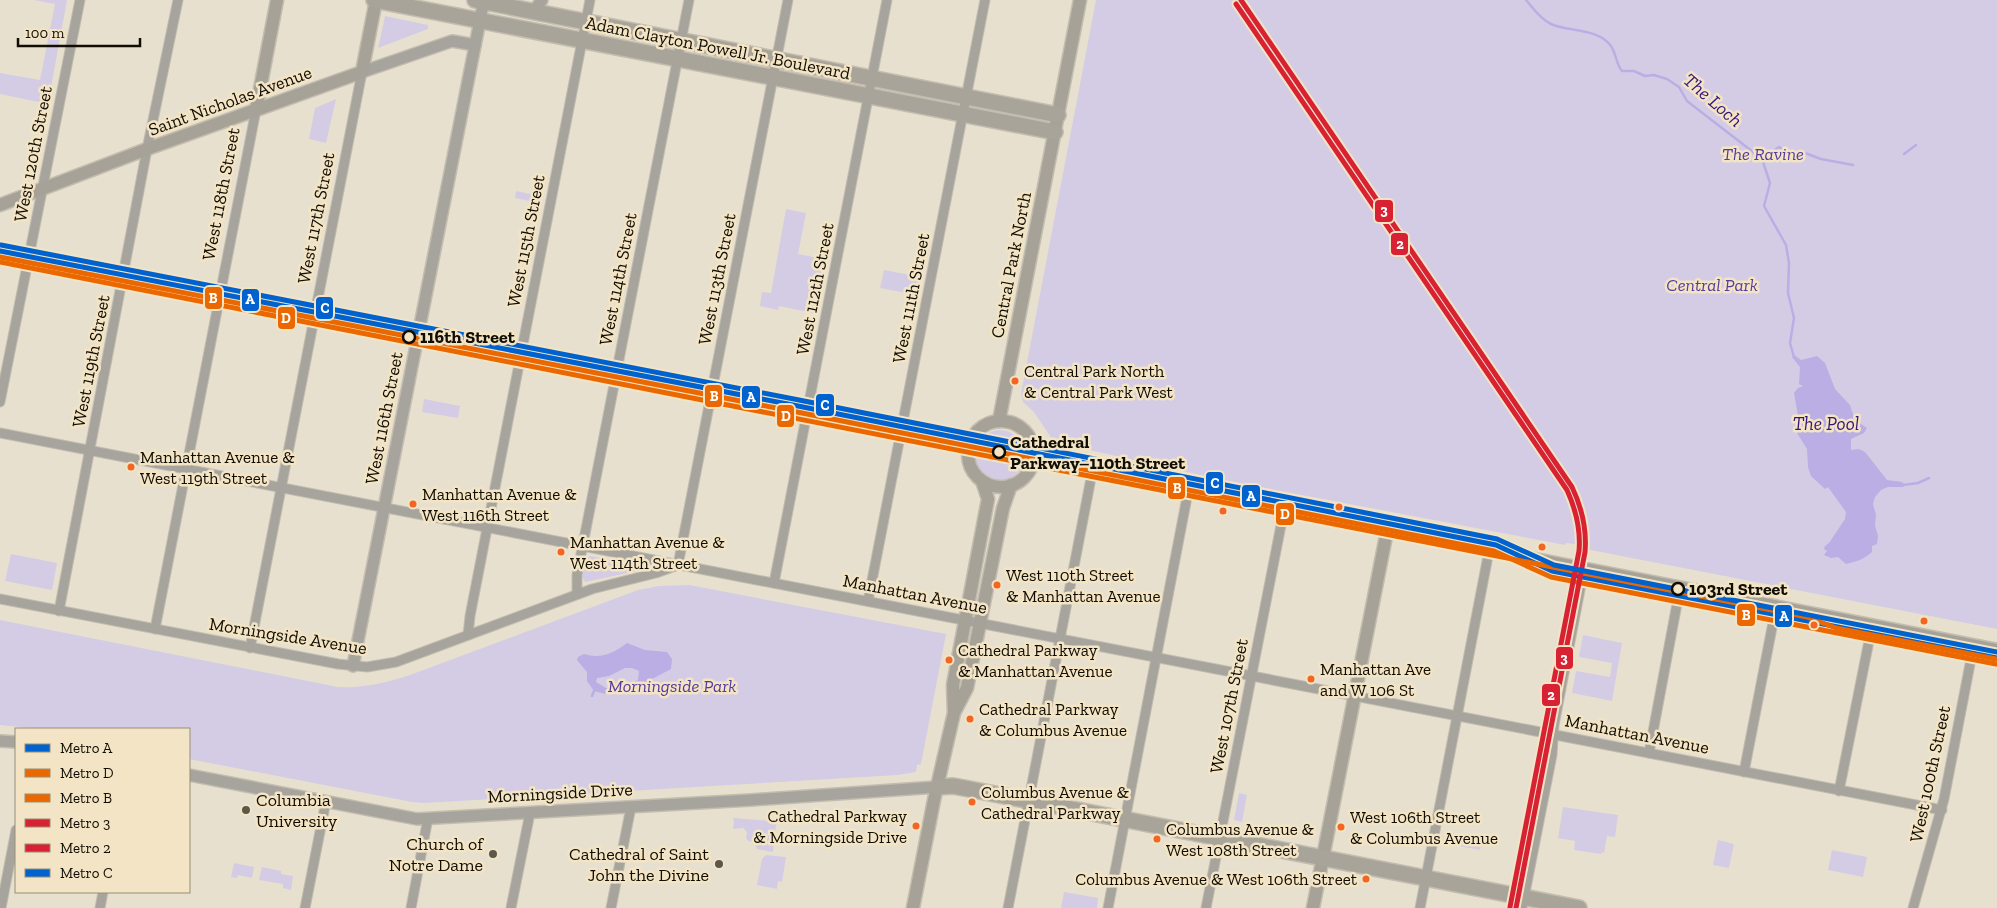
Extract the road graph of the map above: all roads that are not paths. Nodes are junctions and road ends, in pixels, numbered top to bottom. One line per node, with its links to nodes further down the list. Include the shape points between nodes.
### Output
1 (80, 0): 30 (street, West 120th Street)
2 (178, 0): 29 (street, West 119th Street)
3 (277, 0): 25 (main road, West 118th Street)
4 (375, 0): 13 (main road, Adam Clayton Powell Jr. Boulevard); 20 (main road, West 117th Street)
5 (481, 0): 12 (main road, Adam Clayton Powell Jr. Boulevard); 13 (street, West 116th Street)
6 (590, 0): 14 (street, West 115th Street)
7 (689, 0): 16 (street, West 114th Street)
8 (788, 0): 18 (street, West 113th Street)
9 (887, 0): 22 (street, West 112th Street)
10 (985, 0): 23 (street, West 111th Street)
11 (1080, 0): 27 (main road, Central Park North)
12 (538, 6): 14 (main road, Adam Clayton Powell Jr. Boulevard)
13 (480, 20): 15 (main road, Adam Clayton Powell Jr. Boulevard); 17 (street, West 116th Street)
14 (585, 22): 15 (street, West 115th Street); 16 (main road, Adam Clayton Powell Jr. Boulevard)
15 (582, 40): 19 (main road, Adam Clayton Powell Jr. Boulevard); 38 (street, West 115th Street)
16 (681, 40): 18 (main road, Adam Clayton Powell Jr. Boulevard); 19 (street, West 114th Street)
17 (475, 44): 20 (street, Saint Nicholas Avenue, via 452,41); 37 (street, West 116th Street)
18 (777, 58): 21 (street, West 113th Street); 22 (main road, Adam Clayton Powell Jr. Boulevard)
19 (677, 59): 21 (main road, Adam Clayton Powell Jr. Boulevard); 39 (street, West 114th Street)
20 (362, 72): 25 (main road, Saint Nicholas Avenue); 36 (street, West 117th Street)
21 (773, 78): 24 (main road, Adam Clayton Powell Jr. Boulevard); 40 (street, West 113th Street)
22 (872, 78): 23 (main road, Adam Clayton Powell Jr. Boulevard); 24 (street, West 112th Street)
23 (967, 96): 26 (street, West 111th Street); 27 (main road, Adam Clayton Powell Jr. Boulevard)
24 (869, 97): 26 (main road, Adam Clayton Powell Jr. Boulevard); 42 (street, West 112th Street)
25 (256, 110): 29 (main road, Saint Nicholas Avenue); 35 (street, West 118th Street)
26 (963, 114): 28 (main road, Adam Clayton Powell Jr. Boulevard); 45 (street, West 111th Street)
27 (1058, 115): 28 (main road, Central Park North)
28 (1055, 132): 43 (main road, Central Park North)
29 (147, 149): 30 (main road, Saint Nicholas Avenue); 34 (street, West 119th Street)
30 (42, 190): 31 (main road, Saint Nicholas Avenue); 33 (street, West 120th Street)
31 (0, 205)
32 (0, 258): 33 (main road)
33 (28, 264): 34 (main road); 41 (street, West 120th Street)
34 (123, 282): 35 (main road); 47 (street, West 119th Street)
35 (218, 301): 36 (main road); 49 (street, West 118th Street)
36 (314, 319): 37 (main road); 53 (street, West 117th Street)
37 (417, 340): 38 (main road); 55 (street, West 116th Street)
38 (520, 360): 39 (main road); 57 (street, West 115th Street)
39 (615, 378): 40 (main road); 59 (street, West 114th Street)
40 (710, 397): 42 (main road); 61 (street, West 113th Street)
41 (0, 402)
42 (807, 415): 45 (main road); 63 (street, West 112th Street)
43 (999, 421): 46 (main road, via 987,423 977,430); 48 (main road, via 1014,424 1026,432 1034,448)
44 (0, 433): 47 (street, Manhattan Avenue)
45 (901, 434): 46 (main road); 67 (street, West 111th Street)
46 (968, 447): 51 (main road, via 969,464)
47 (90, 450): 49 (street, Manhattan Avenue); 69 (street, West 119th Street)
48 (1033, 460): 50 (main road); 52 (main road, via 1026,476)
49 (186, 469): 53 (street, Manhattan Avenue); 73 (street, West 118th Street)
50 (1092, 473): 54 (main road); 75 (street)
51 (982, 481): 52 (main road, via 994,486); 70 (main road, via 988,499)
52 (1011, 485): 71 (main road, via 1003,508)
53 (281, 488): 55 (street, Manhattan Avenue); 77 (street, West 117th Street)
54 (1188, 492): 56 (main road); 79 (street)
55 (385, 508): 57 (street, Manhattan Avenue); 80 (street, West 116th Street)
56 (1284, 510): 58 (main road); 81 (street, West 107th Street)
57 (487, 528): 59 (street, Manhattan Avenue); 74 (street, West 115th Street)
58 (1387, 531): 60 (main road); 82 (main road)
59 (582, 546): 61 (street, Manhattan Avenue); 65 (street, West 114th Street, via 576,578)
60 (1489, 550): 62 (main road); 84 (street)
61 (678, 565): 63 (street, Manhattan Avenue); 65 (street, Morningside Avenue)
62 (1584, 569): 64 (main road); 85 (street)
63 (774, 583): 67 (street, Manhattan Avenue)
64 (1680, 588): 68 (main road); 88 (street)
65 (577, 594): 74 (street, Morningside Avenue)
66 (0, 599): 69 (street, Morningside Avenue)
67 (868, 602): 70 (street, Manhattan Avenue)
68 (1776, 607): 72 (main road); 89 (street)
69 (59, 611): 73 (street, Morningside Avenue)
70 (966, 621): 71 (street, Manhattan Avenue); 83 (main road, via 953,685)
71 (980, 623): 75 (street, Manhattan Avenue); 83 (main road, via 967,688)
72 (1872, 626): 76 (main road); 92 (street)
73 (155, 629): 77 (street, Morningside Avenue)
74 (468, 635): 80 (street, Morningside Avenue, via 396,662)
75 (1060, 638): 79 (street, Manhattan Avenue); 94 (street)
76 (1971, 645): 78 (main road); 96 (street, West 100th Street)
77 (250, 648): 80 (street, Morningside Avenue)
78 (1997, 650)
79 (1156, 657): 81 (street, Manhattan Avenue); 99 (street)
80 (353, 666)
81 (1251, 676): 82 (street, Manhattan Avenue); 101 (street, West 107th Street)
82 (1354, 696): 84 (street, Manhattan Avenue); 102 (main road)
83 (954, 714): 91 (main road)
84 (1457, 716): 85 (street, Manhattan Avenue); 103 (street)
85 (1554, 735): 88 (street, Manhattan Avenue); 105 (street)
86 (0, 740): 87 (street)
87 (15, 742)
88 (1649, 753): 89 (street, Manhattan Avenue)
89 (1744, 772): 92 (street, Manhattan Avenue)
90 (190, 775): 93 (street, Morningside Drive)
91 (937, 787): 94 (main road, via 953,786); 95 (street, Morningside Drive); 112 (main road)
92 (1839, 791): 96 (street, Manhattan Avenue)
93 (326, 801): 98 (street, Morningside Drive, via 410,818); 108 (street)
94 (1028, 801): 99 (main road); 113 (street)
95 (631, 807): 97 (street, Morningside Drive); 111 (street)
96 (1942, 810): 119 (street, West 100th Street)
97 (530, 813): 98 (street, Morningside Drive); 110 (street)
98 (428, 818): 109 (street)
99 (1125, 820): 101 (main road); 114 (street)
100 (15, 835): 106 (street)
101 (1220, 838): 102 (main road); 115 (street, West 107th Street)
102 (1323, 858): 103 (main road); 116 (main road)
103 (1426, 878): 105 (main road); 117 (street)
104 (103, 893): 107 (street)
105 (1523, 903): 118 (main road)
106 (1, 908)
107 (100, 908)
108 (305, 908)
109 (411, 908)
110 (511, 908)
111 (611, 908)
112 (913, 908)
113 (1008, 908)
114 (1108, 908)
115 (1206, 908)
116 (1313, 908)
117 (1420, 908)
118 (1579, 908)
119 (1913, 908)

